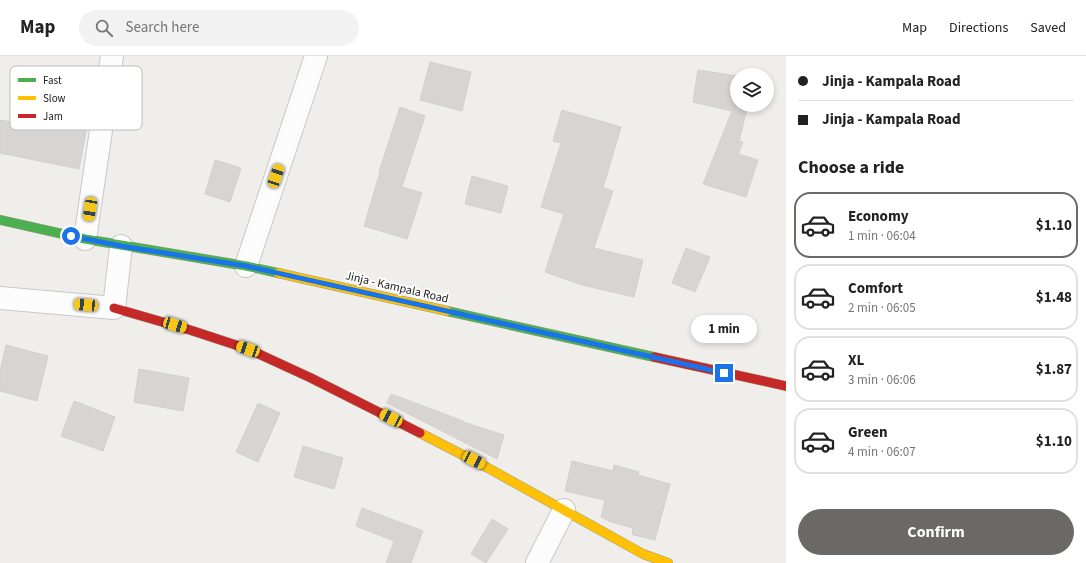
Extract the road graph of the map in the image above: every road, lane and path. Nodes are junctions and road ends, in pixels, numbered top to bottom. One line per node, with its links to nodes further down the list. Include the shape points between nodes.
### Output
1 (112, 56): 3 (street)
2 (316, 56): 8 (street)
3 (111, 66)
4 (101, 130): 6 (street)
5 (0, 220): 6 (main road, Jinja - Kampala Road)
6 (85, 239): 7 (main road, Jinja - Kampala Road)
7 (121, 246): 8 (main road, Jinja - Kampala Road); 10 (street)
8 (246, 266): 11 (main road, Jinja - Kampala Road)
9 (0, 298): 10 (street)
10 (114, 308): 12 (main road, via 248,349 391,418)
11 (786, 386)
12 (564, 510): 13 (street); 14 (main road, via 643,554)
13 (537, 563)
14 (668, 563)

